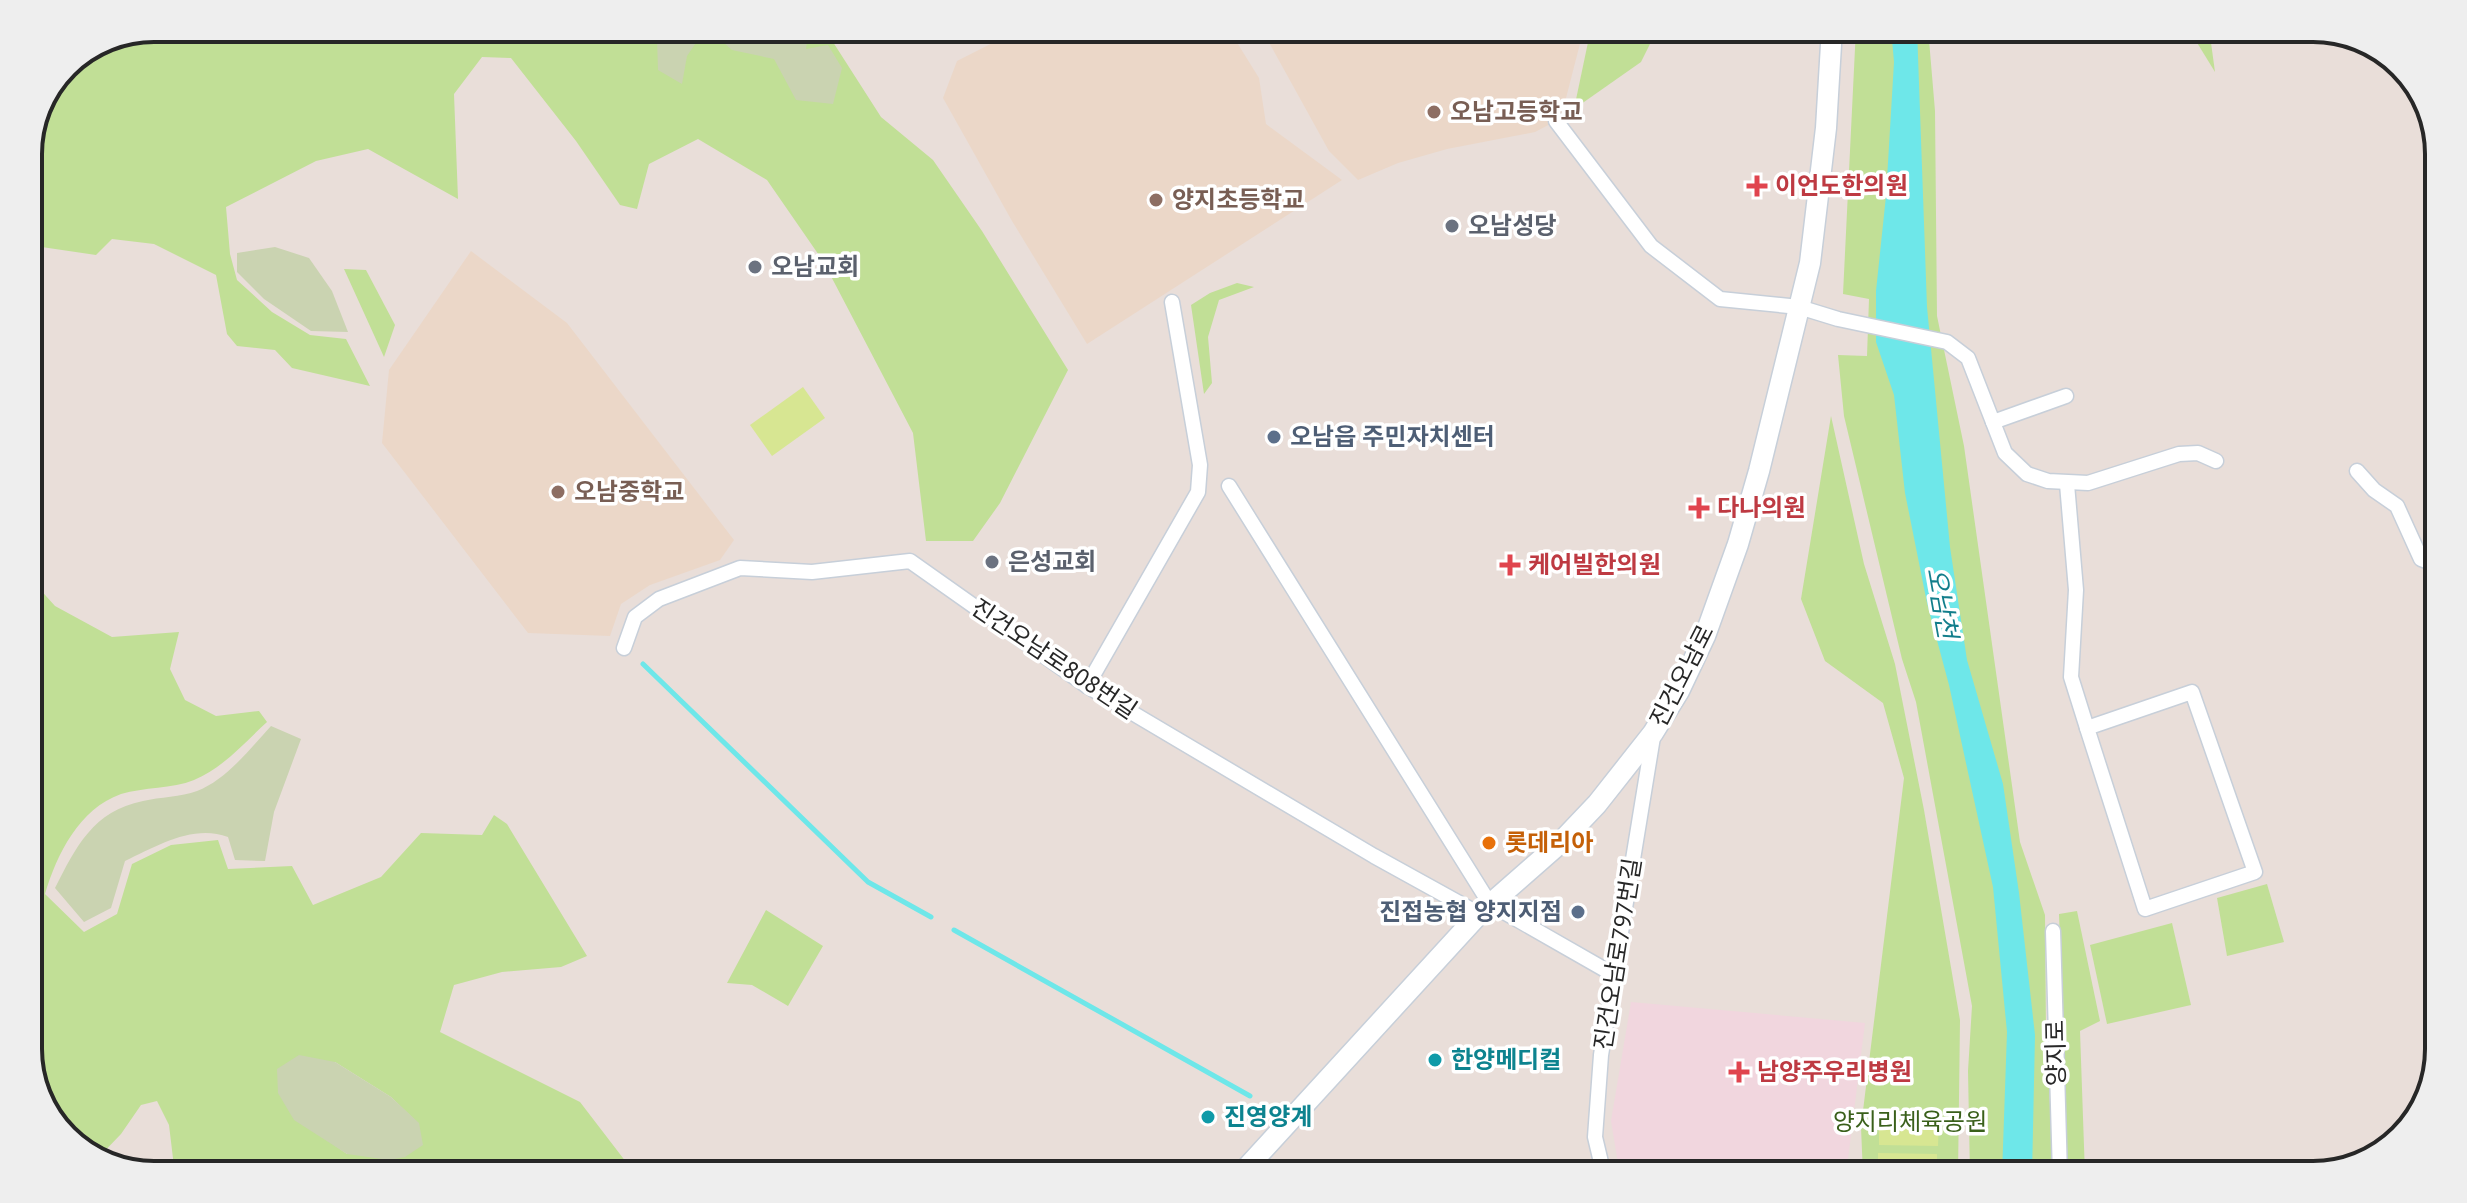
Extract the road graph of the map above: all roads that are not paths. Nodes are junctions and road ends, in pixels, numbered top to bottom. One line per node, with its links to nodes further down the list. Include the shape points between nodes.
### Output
1 (1831, 42): 4 (main road, 진건오남로, via 1810,263)
2 (1556, 121): 4 (street, via 1651,246 1720,299)
3 (1172, 302): 13 (street, via 1200,465 1198,492)
4 (1799, 307): 6 (street, via 1947,342 1968,358); 15 (main road, 진건오남로, via 1738,544 1705,636)
5 (2066, 396): 6 (street)
6 (1993, 422): 9 (street, via 2005,453 2027,474)
7 (2216, 461): 9 (street, via 2198,453 2179,454 2088,483)
8 (2357, 471): 11 (street, via 2397,506)
9 (2067, 484): 14 (street, via 2076,590 2071,677)
10 (1229, 486): 16 (street)
11 (2425, 561)
12 (624, 648): 13 (street, 진건오남로808번길, via 635,617 659,599 740,568 812,572 910,561)
13 (1087, 686): 16 (street, 진건오남로808번길, via 1374,856)
14 (2087, 728): 14 (street, via 2145,909 2255,872 2192,692)
15 (1653, 733): 16 (main road, 진건오남로, via 1559,844); 18 (street, 진건오남로797번길)
16 (1484, 909): 18 (street, 진건오남로808번길); 19 (main road, 진건오남로)
17 (2053, 931): 21 (street, 양지로)
18 (1616, 976): 20 (street, 진건오남로797번길, via 1601,1055 1595,1137)
19 (1253, 1161)
20 (1601, 1161)
21 (2060, 1161)

